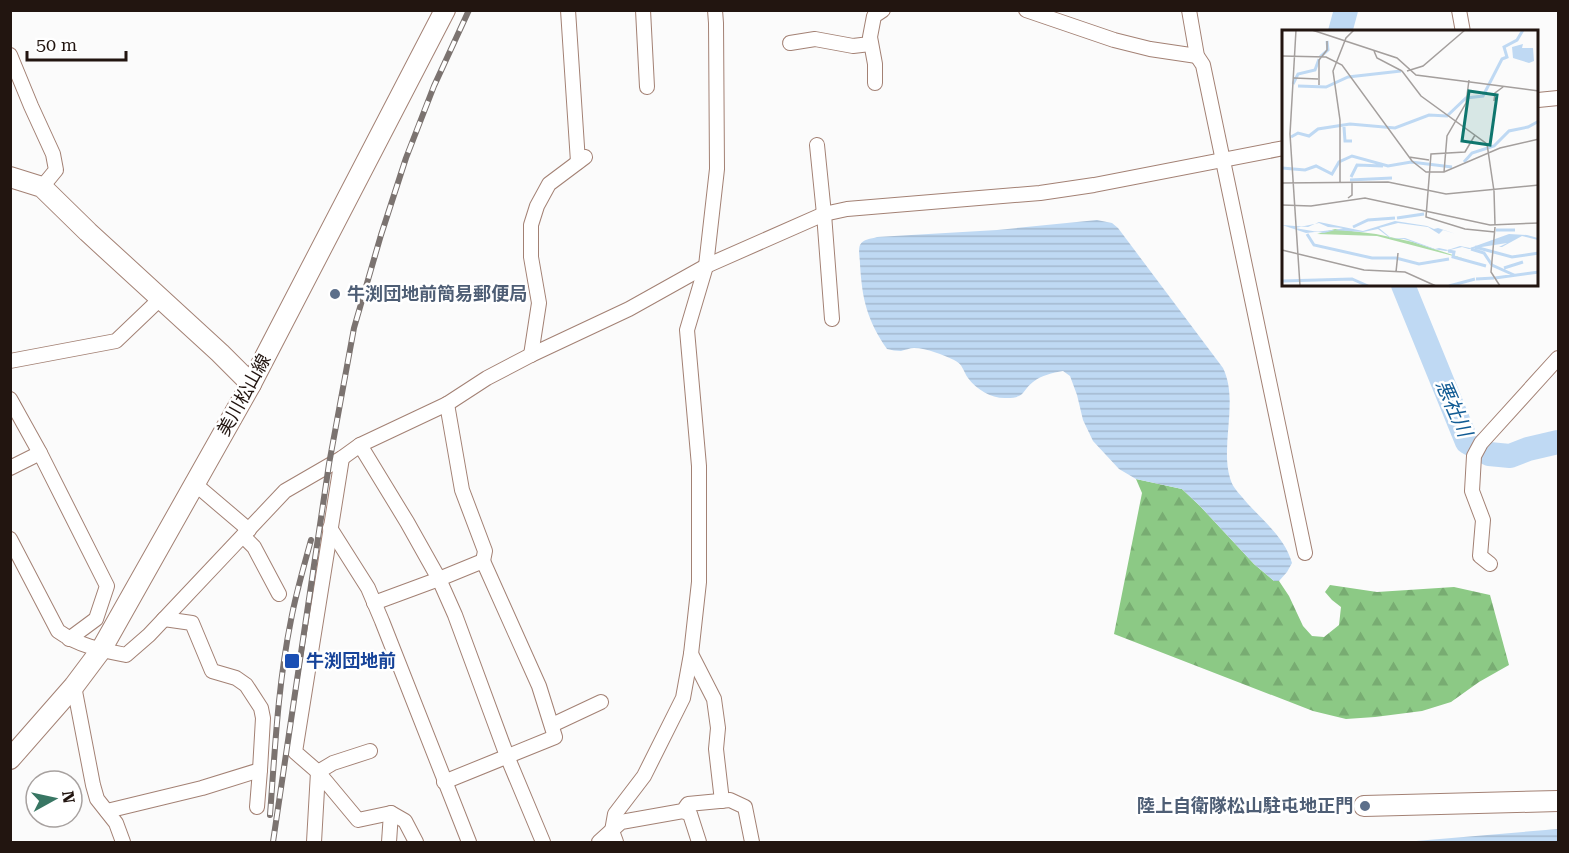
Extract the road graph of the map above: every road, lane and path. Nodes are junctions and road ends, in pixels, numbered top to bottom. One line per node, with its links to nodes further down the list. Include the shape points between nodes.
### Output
1 (445, 10): 30 (main road, 美川松山線)
2 (568, 10): 27 (street, via 582,160 549,184 531,225 531,257 539,303)
3 (643, 10): 15 (street)
4 (715, 10): 24 (street, via 717,169)
5 (883, 10): 11 (street, via 874,16)
6 (1026, 10): 13 (street, via 1114,40)
7 (1189, 10): 13 (street)
8 (1459, 10): 9 (street)
9 (1462, 30)
10 (790, 43): 11 (street, via 815,39 854,46)
11 (870, 44): 14 (street)
12 (10, 55): 22 (street, via 53,154 56,170)
13 (1197, 56): 20 (street, via 1203,65)
14 (875, 83)
15 (647, 87)
16 (1558, 98): 17 (street)
17 (1539, 100)
18 (817, 146): 23 (street)
19 (1282, 148): 20 (street)
20 (1222, 160): 23 (street, via 1040,193); 41 (street)
21 (10, 177): 22 (main road)
22 (42, 187): 25 (main road)
23 (825, 214): 24 (street); 26 (street)
24 (706, 266): 27 (street, via 629,309); 50 (street, via 687,330 699,466 699,582)
25 (160, 299): 29 (street, via 116,341); 30 (main road)
26 (832, 319)
27 (531, 355): 32 (street)
28 (1558, 358): 43 (street, via 1481,443 1474,456 1472,491 1483,520 1480,556)
29 (10, 361)
30 (251, 384): 37 (main road, 美川松山線)
31 (10, 399): 34 (street)
32 (447, 404): 33 (street); 42 (street, via 462,490 485,551)
33 (360, 445): 35 (street); 44 (street)
34 (40, 453): 36 (street); 48 (street, via 107,586 96,619)
35 (342, 458): 38 (street); 39 (street, via 285,491)
36 (10, 468)
37 (195, 484): 39 (street); 49 (main road, 美川松山線)
38 (330, 528): 46 (street); 58 (street, via 295,752)
39 (246, 533): 45 (street); 47 (street)
40 (10, 539): 48 (street, via 58,631)
41 (1305, 553)
42 (483, 561): 44 (street); 53 (street, via 539,686)
43 (1490, 564)
44 (439, 579): 46 (street); 55 (street)
45 (279, 594)
46 (374, 603): 59 (street)
47 (164, 619): 49 (street, via 126,655); 57 (street, via 192,623 212,671 236,678 255,697 263,718)
48 (69, 639): 49 (street)
49 (101, 650): 51 (main road, 美川松山線)
50 (691, 654): 60 (street, via 714,699); 67 (street, via 683,698 644,776 615,814)
51 (74, 686): 56 (main road, 美川松山線); 64 (street, via 93,785 97,799)
52 (601, 702): 53 (street)
53 (552, 725): 55 (street, via 555,737)
54 (369, 751): 58 (street)
55 (507, 756): 59 (street); 73 (street)
56 (10, 759)
57 (260, 770): 62 (street); 64 (street)
58 (318, 772): 66 (street, via 358,820); 69 (street)
59 (444, 782): 72 (street)
60 (722, 801): 65 (street, via 688,804); 76 (street, via 730,800 744,807)
61 (1558, 801): 63 (main road)
62 (256, 807)
63 (1364, 807)
64 (107, 811): 68 (street)
65 (683, 811): 67 (street, via 621,822); 75 (street, via 690,814)
66 (391, 813): 70 (street); 71 (street, via 405,821)
67 (614, 837): 74 (street)
68 (123, 843)
69 (314, 843)
70 (389, 843)
71 (416, 843)
72 (469, 843)
73 (543, 843)
74 (599, 843)
75 (699, 843)
76 (752, 843)

